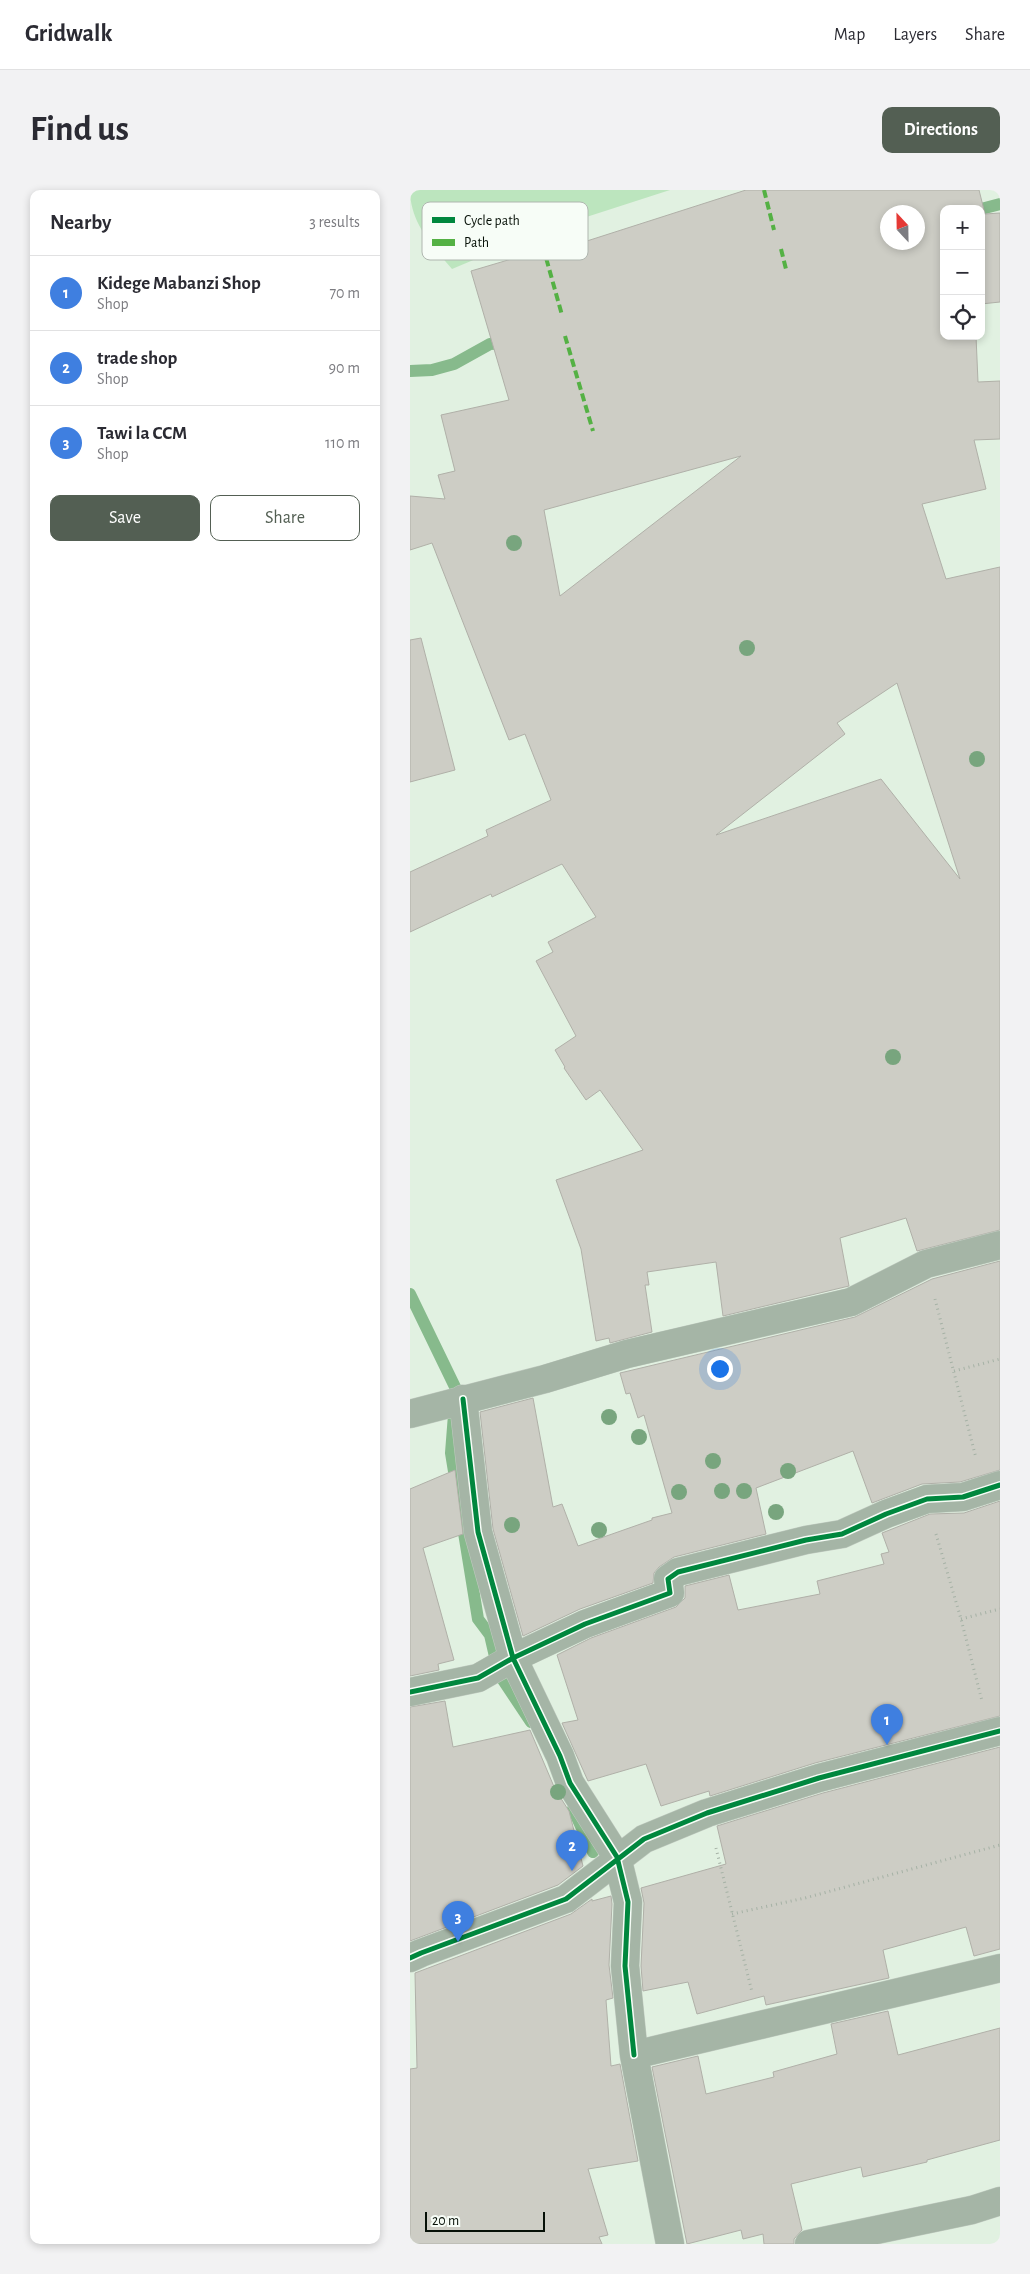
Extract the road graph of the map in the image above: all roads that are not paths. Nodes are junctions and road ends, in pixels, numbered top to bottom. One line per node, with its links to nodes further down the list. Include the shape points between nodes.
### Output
1 (1000, 1245): 2 (street, via 926,1264 851,1302 627,1354 545,1379)
2 (450, 1402): 3 (street); 5 (street, via 478,1532)
3 (410, 1414)
4 (992, 1487): 5 (street, via 963,1497 926,1499 842,1534 678,1572 668,1579 670,1593 585,1624)
5 (513, 1658): 6 (street, via 478,1678); 8 (street, via 570,1783)
6 (410, 1692)
7 (995, 1732): 8 (street, via 819,1778 707,1813 644,1839)
8 (618, 1857): 9 (street, via 566,1899); 11 (street, via 628,1902 625,1966)
9 (410, 1958)
10 (1000, 1968): 11 (street)
11 (634, 2055): 14 (street)
12 (1000, 2201): 13 (street)
13 (925, 2232): 15 (street)
14 (670, 2244)
15 (809, 2244)

